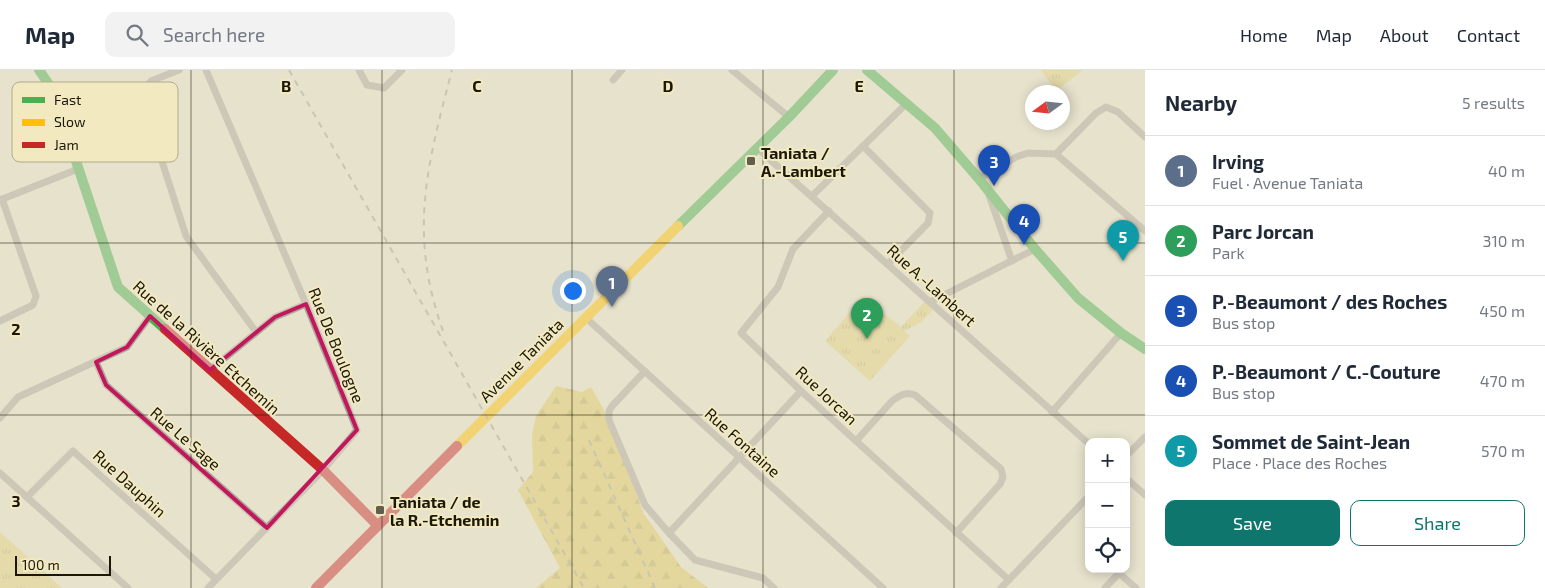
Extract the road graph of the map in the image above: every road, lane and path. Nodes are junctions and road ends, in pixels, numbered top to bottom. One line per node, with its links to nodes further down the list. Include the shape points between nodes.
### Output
1 (39, 70): 11 (main road, Rue de la Rivière Etchemin)
2 (179, 70): 12 (street)
3 (206, 70): 32 (street, Rue De Boulogne)
4 (359, 70): 5 (street, via 367,85 384,88)
5 (402, 70)
6 (622, 70): 10 (street)
7 (732, 70): 14 (street)
8 (833, 70): 14 (main road, Avenue Taniata)
9 (867, 70): 13 (main road)
10 (613, 80)
11 (47, 82)
12 (150, 82)
13 (907, 104): 16 (street); 22 (main road, via 935,128)
14 (789, 117): 17 (main road, Avenue Taniata)
15 (1145, 137): 18 (street, via 1118,112 1106,107)
16 (863, 146): 24 (street); 30 (street, via 930,213 928,223)
17 (757, 148): 24 (street, Rue A.-Lambert); 34 (main road, Avenue Taniata)
18 (1056, 154): 22 (street, via 1028,153); 27 (street)
19 (76, 162): 21 (main road, Rue de la Rivière Etchemin)
20 (162, 162): 36 (street, via 186,236)
21 (78, 169): 25 (street); 33 (main road, Rue de la Rivière Etchemin, via 118,287)
22 (980, 179): 23 (main road)
23 (987, 189): 28 (main road); 29 (street)
24 (812, 196): 26 (street, Rue A.-Lambert)
25 (1, 199): 35 (street, via 36,296 33,305)
26 (829, 211): 30 (street, Rue A.-Lambert); 42 (street, Rue Jorcan, via 793,248 778,287 741,333)
27 (1145, 231)
28 (1035, 249): 29 (street); 37 (main road, via 1078,298)
29 (1012, 261): 31 (street)
30 (888, 264): 31 (street, Rue A.-Lambert)
31 (930, 302): 43 (street, Rue A.-Lambert)
32 (306, 304): 36 (street, via 275,317); 50 (street, Rue De Boulogne, via 357,430)
33 (150, 316): 39 (street, via 126,347); 40 (main road, Rue de la Rivière Etchemin)
34 (585, 317): 41 (street, Rue Fontaine); 56 (main road, Avenue Taniata)
35 (0, 321)
36 (256, 332): 40 (street)
37 (1121, 333): 38 (main road); 43 (street)
38 (1145, 349)
39 (96, 362): 44 (street, via 18,397); 57 (street, Rue Le Sage, via 106,385)
40 (210, 370): 50 (main road, Rue de la Rivière Etchemin)
41 (645, 371): 49 (street, Rue Fontaine); 58 (street, via 612,406 609,420 645,505)
42 (801, 391): 46 (street, Rue Jorcan); 49 (street)
43 (1052, 412): 47 (street, Rue A.-Lambert)
44 (0, 418)
45 (1145, 437): 48 (street)
46 (856, 441): 59 (street, Rue Jorcan); 59 (street, via 892,401 907,393 915,395 1000,469 1003,477 1000,484)
47 (1085, 441)
48 (1130, 452)
49 (739, 457): 58 (street); 66 (street, Rue Fontaine)
50 (323, 470): 56 (main road, Rue de la Rivière Etchemin); 57 (street, Rue De Boulogne)
51 (0, 473): 54 (street)
52 (1130, 482): 53 (street)
53 (1145, 495)
54 (27, 497): 60 (street, Rue Dauphin, via 73,451); 62 (street)
55 (1085, 500): 61 (street)
56 (378, 526): 64 (main road, Avenue Taniata)
57 (267, 528): 60 (street, Rue De Boulogne)
58 (669, 533): 65 (street, via 695,560 763,578)
59 (956, 533): 61 (street, Rue Jorcan)
60 (216, 579): 63 (street, Rue De Boulogne)
61 (1009, 580): 67 (street)
62 (128, 588)
63 (208, 588)
64 (316, 588)
65 (774, 588)
66 (883, 588)
67 (1001, 588)
68 (1105, 588): 69 (street, via 1119,573)
69 (1136, 588)

